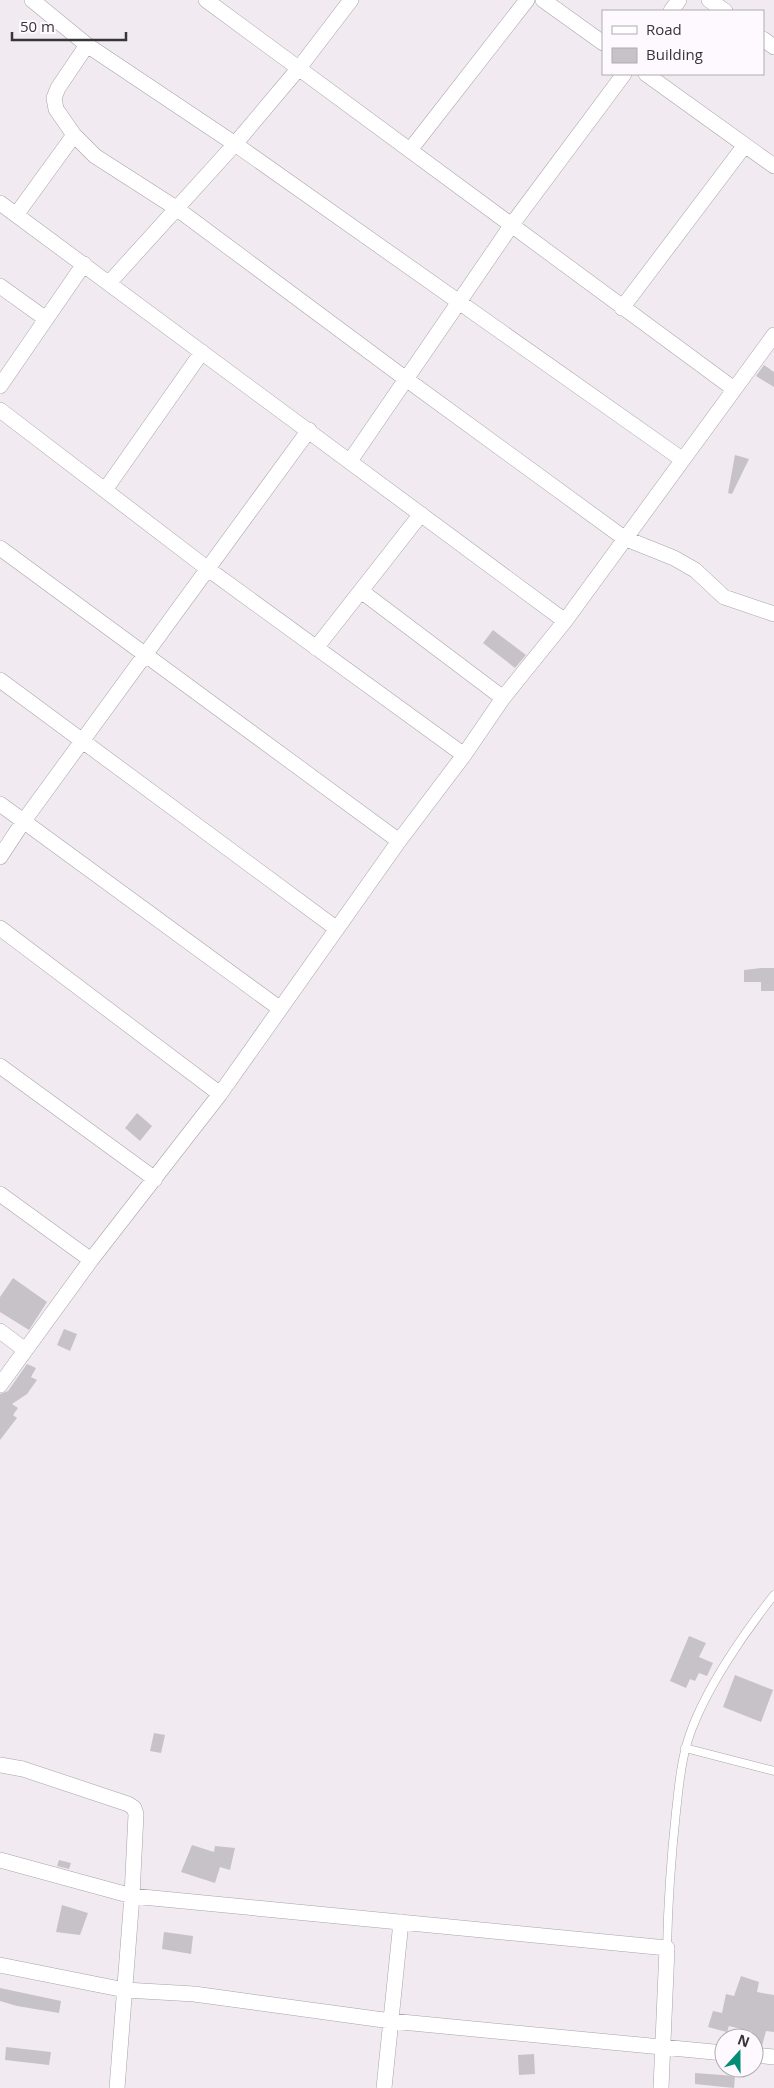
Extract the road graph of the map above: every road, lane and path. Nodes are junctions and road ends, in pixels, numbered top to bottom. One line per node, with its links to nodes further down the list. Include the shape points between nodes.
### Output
1 (32, 0): 9 (street)
2 (206, 0): 10 (street)
3 (351, 0): 10 (street)
4 (527, 0): 16 (street)
5 (543, 0): 8 (street)
6 (709, 0): 7 (street)
7 (724, 10)
8 (602, 42)
9 (88, 45): 13 (street, via 54,98 56,109); 14 (street)
10 (299, 68): 14 (street); 16 (street)
11 (623, 75): 21 (street)
12 (647, 75): 15 (street)
13 (74, 135): 19 (street, via 96,156); 20 (street)
14 (235, 144): 19 (street); 25 (street)
15 (745, 145): 17 (street); 26 (street)
16 (410, 150): 21 (street)
17 (774, 166)
18 (0, 203): 20 (street)
19 (176, 208): 23 (street); 30 (street)
20 (16, 215): 22 (street)
21 (512, 225): 25 (street); 26 (street)
22 (84, 264): 23 (street); 27 (street)
23 (109, 283): 29 (street)
24 (0, 286): 27 (street)
25 (459, 302): 30 (street); 35 (street)
26 (622, 308): 32 (street)
27 (46, 319): 31 (street)
28 (774, 335): 32 (street)
29 (202, 352): 34 (street); 37 (street)
30 (406, 380): 36 (street); 39 (street)
31 (0, 386)
32 (734, 390): 35 (street)
33 (0, 410): 37 (street)
34 (309, 430): 36 (street); 41 (street)
35 (683, 460): 39 (street)
36 (350, 461): 38 (street)
37 (104, 490): 41 (street)
38 (421, 514): 42 (street); 44 (street)
39 (624, 538): 43 (street, via 695,570 724,597); 44 (street)
40 (0, 548): 46 (street)
41 (208, 569): 45 (street); 46 (street)
42 (361, 591): 45 (street); 48 (street)
43 (771, 610)
44 (565, 621): 48 (street)
45 (316, 648): 50 (street)
46 (145, 654): 49 (street); 53 (street)
47 (0, 680): 49 (street)
48 (503, 698): 50 (street)
49 (82, 741): 52 (street); 56 (street)
50 (464, 755): 53 (street)
51 (0, 804): 52 (street)
52 (23, 822): 54 (street); 57 (street)
53 (399, 841): 56 (street)
54 (0, 857)
55 (0, 928): 59 (street)
56 (338, 929): 57 (street)
57 (279, 1008): 59 (street)
58 (0, 1066): 60 (street)
59 (220, 1094): 60 (street)
60 (155, 1179): 62 (street)
61 (0, 1194): 62 (street)
62 (91, 1260): 64 (street)
63 (0, 1331): 64 (street)
64 (25, 1350): 65 (street)
65 (0, 1385)
66 (774, 1594): 67 (lane, via 706,1696)
67 (686, 1748): 69 (lane); 73 (lane, via 668,1884)
68 (0, 1764): 71 (street, via 134,1808)
69 (774, 1771)
70 (0, 1860): 71 (street)
71 (132, 1896): 72 (street); 75 (street)
72 (401, 1922): 73 (street); 76 (street)
73 (668, 1948): 77 (street)
74 (0, 1965): 75 (street)
75 (125, 1990): 76 (street, via 194,1994); 79 (street)
76 (390, 2021): 77 (street); 80 (street)
77 (664, 2048): 78 (street); 81 (street)
78 (714, 2052)
79 (117, 2088)
80 (384, 2088)
81 (661, 2088)

